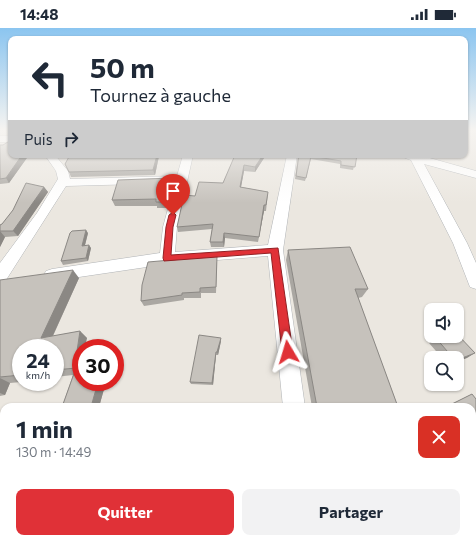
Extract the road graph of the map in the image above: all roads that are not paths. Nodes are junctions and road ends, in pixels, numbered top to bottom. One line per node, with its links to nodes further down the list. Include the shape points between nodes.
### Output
1 (52, 158): 8 (street, via 62,171)
2 (187, 158): 7 (street)
3 (291, 158): 9 (street)
4 (412, 158): 13 (street, via 464,250)
5 (418, 158): 6 (street)
6 (476, 175)
7 (182, 179): 8 (street); 10 (street, via 170,227)
8 (62, 182): 12 (street)
9 (275, 250): 10 (street); 14 (street)
10 (167, 258): 11 (street)
11 (38, 276)
12 (5, 279)
13 (476, 282)
14 (294, 403)

